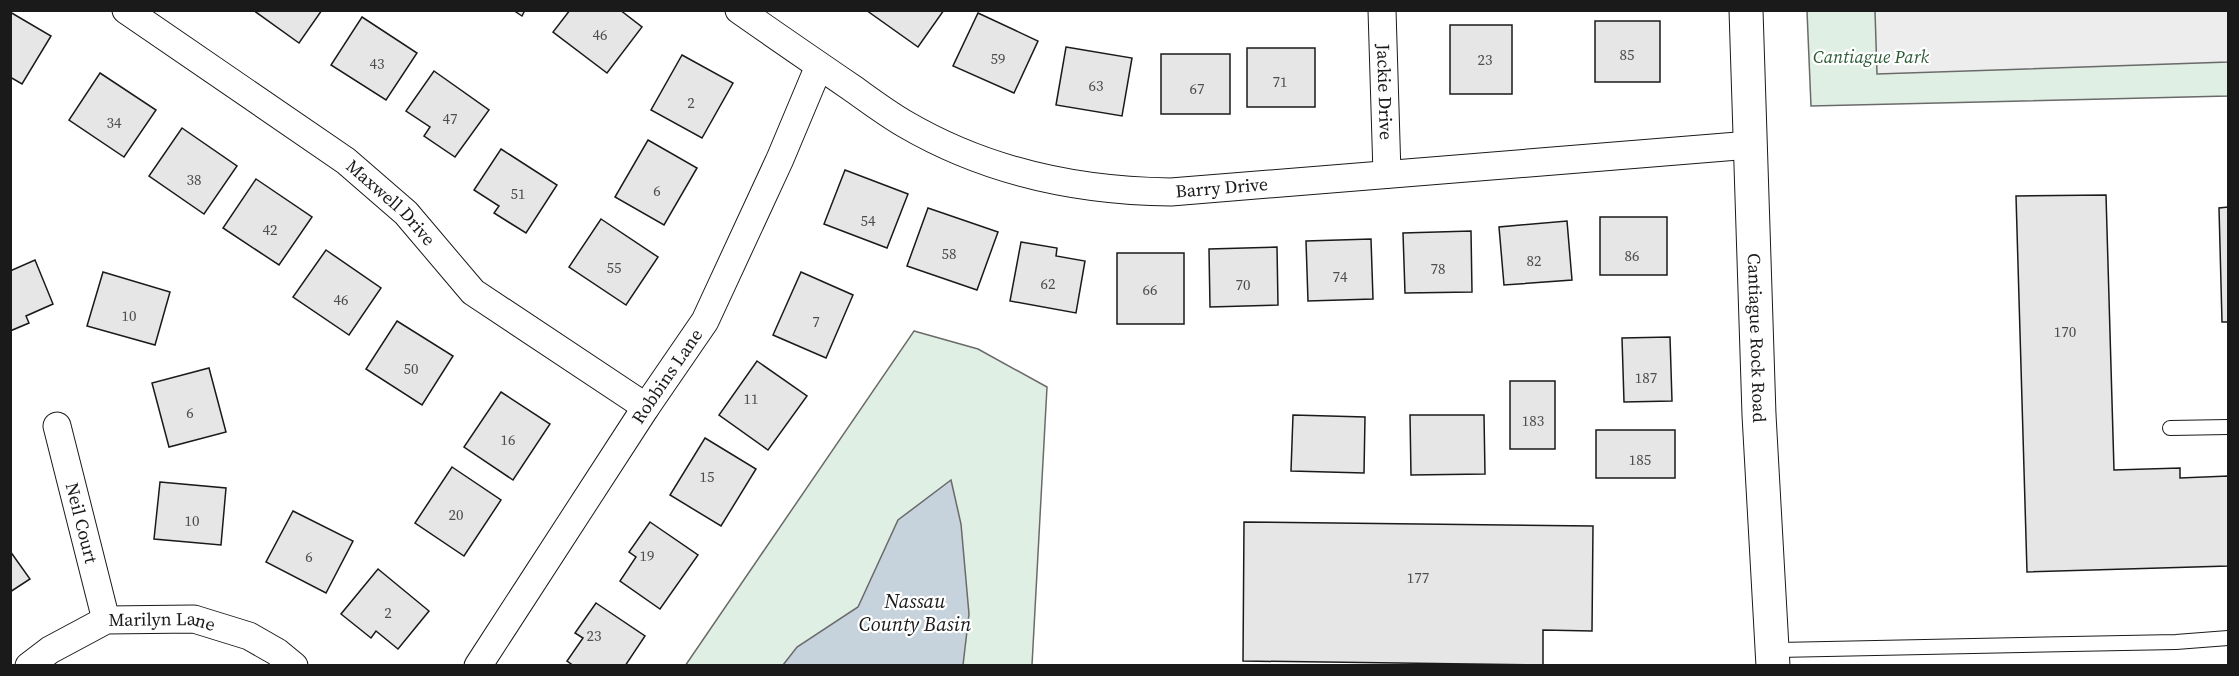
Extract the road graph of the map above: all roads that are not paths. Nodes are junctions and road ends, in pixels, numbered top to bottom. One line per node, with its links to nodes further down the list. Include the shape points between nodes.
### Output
1 (126, 10): 8 (street, Maxwell Drive, via 346,161 406,213 472,292)
2 (739, 10): 5 (street, Barry Drive)
3 (1382, 10): 7 (street, Jackie Drive)
4 (1746, 10): 6 (main road, Cantiague Rock Road)
5 (819, 66): 7 (street, Barry Drive, via 904,124 954,149 993,165 1059,183 1126,192 1171,192); 8 (street, Robbins Lane, via 705,321)
6 (1750, 145): 7 (street, Barry Drive); 14 (main road, Cantiague Rock Road)
7 (1388, 174)
8 (646, 407): 17 (street, Robbins Lane)
9 (57, 426): 12 (street, Neil Court)
10 (2229, 426): 11 (lane)
11 (2170, 428)
12 (106, 620): 15 (street, Marilyn Lane); 16 (street, Marilyn Lane, via 194,619 249,636)
13 (2229, 638): 14 (lane)
14 (1772, 658)
15 (29, 666)
16 (294, 666)
17 (478, 666)

